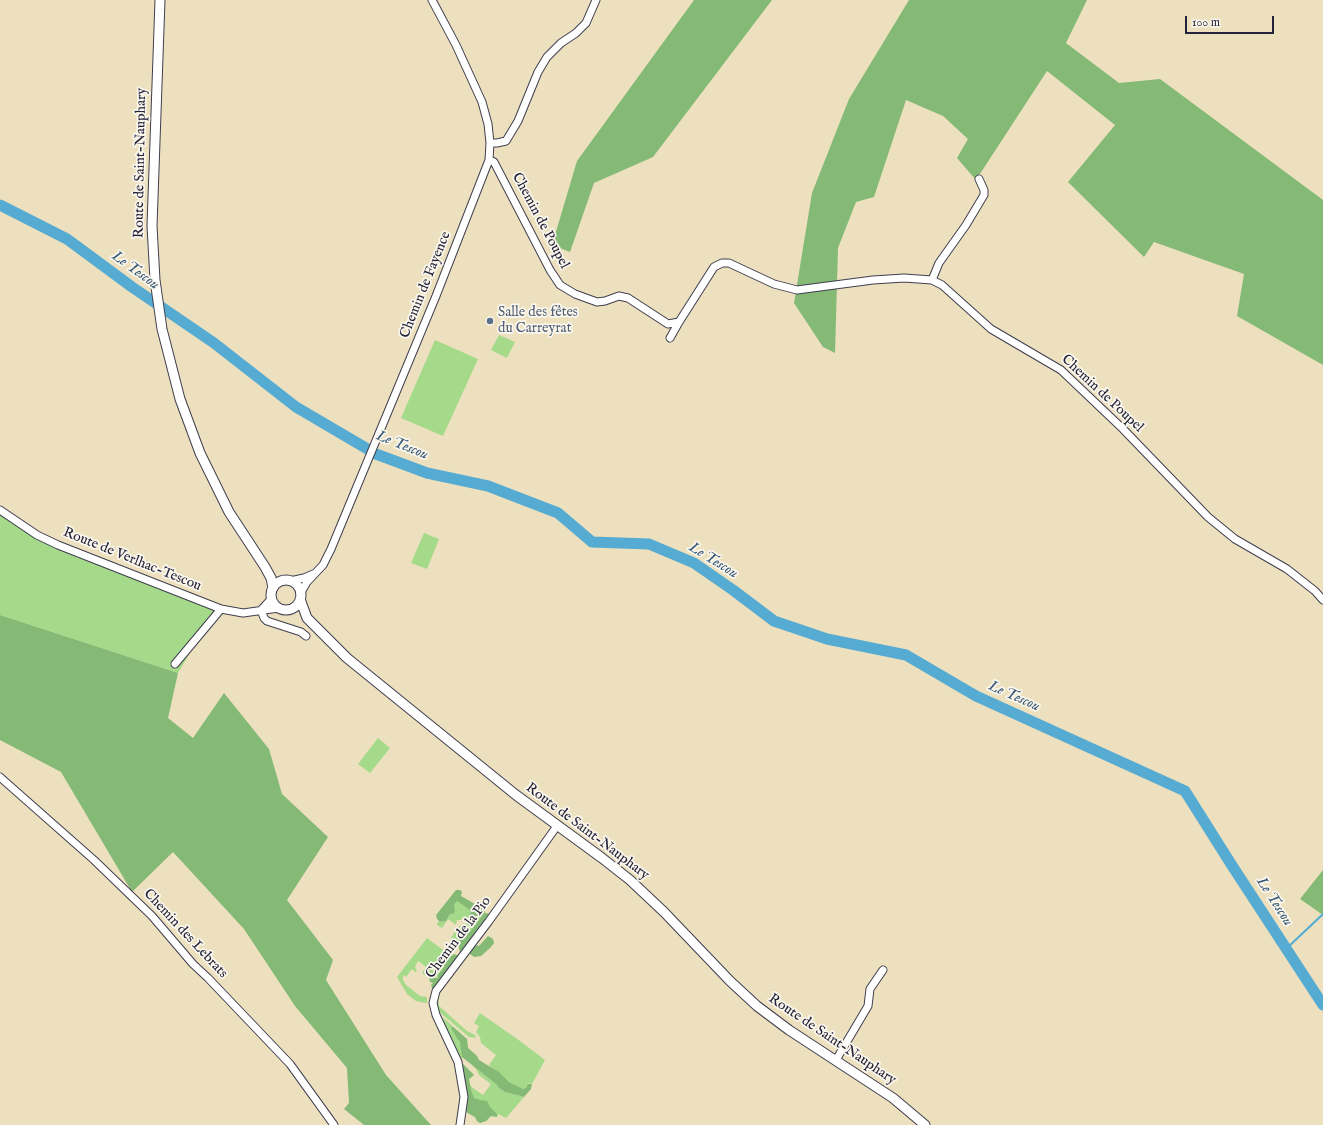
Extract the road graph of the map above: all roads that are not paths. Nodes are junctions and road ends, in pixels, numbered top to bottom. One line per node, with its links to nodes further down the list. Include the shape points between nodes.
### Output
1 (160, 0): 11 (main road, Route de Saint-Nauphary, via 152,196 152,236 159,312 170,362 189,426 207,468 237,525)
2 (432, 0): 4 (street, Chemin de Fayence, via 482,102)
3 (596, 0): 4 (street, via 586,23 561,43 538,72 518,121 506,141)
4 (490, 143): 5 (street, Chemin de Fayence)
5 (489, 160): 8 (street, Chemin de Poupel, via 494,162 550,270 562,287 597,302 619,296 637,303 668,324); 12 (street, Chemin de Fayence, via 332,549 323,565)
6 (979, 179): 7 (street, via 984,195 939,263)
7 (932, 280): 8 (street, Chemin de Poupel, via 873,280 797,290 774,284 729,262 722,263 714,267); 17 (street, Chemin de Poupel, via 942,285 991,329 1061,370 1123,429 1208,517 1240,542 1287,569)
8 (679, 322): 9 (street, Chemin de Poupel)
9 (670, 338)
10 (0, 510): 19 (street, Route de Verlhac-Tescou, via 37,535 58,545)
11 (265, 567): 13 (main road, Route de Saint-Nauphary, via 274,575); 14 (main road, Route de Saint-Nauphary)
12 (314, 574): 13 (street); 15 (street, Chemin de Fayence)
13 (288, 580): 14 (main road, via 279,582); 15 (main road, via 297,586)
14 (273, 588): 16 (main road)
15 (300, 596): 20 (main road, via 297,605); 22 (main road, Route de Saint-Nauphary)
16 (272, 598): 18 (main road); 21 (street)
17 (1323, 600)
18 (279, 608): 20 (main road); 21 (street, Route de Verlhac-Tescou)
19 (221, 609): 21 (street, Route de Verlhac-Tescou, via 243,613); 24 (street)
20 (289, 609): 22 (main road, Route de Saint-Nauphary)
21 (261, 610): 23 (street, via 267,621)
22 (307, 618): 26 (main road, Route de Saint-Nauphary, via 352,662)
23 (306, 636)
24 (175, 664)
25 (0, 777): 29 (street, Chemin des Lebrats, via 94,860 152,916 193,964 290,1064)
26 (557, 826): 28 (main road, Route de Saint-Nauphary, via 630,880 757,1006); 30 (street, Chemin de la Pio, via 436,991 433,1002 436,1015 458,1062 464,1097)
27 (883, 970): 28 (street, via 870,989 868,1006)
28 (836, 1060): 31 (main road, Route de Saint-Nauphary, via 893,1098)
29 (334, 1125)
30 (460, 1125)
31 (925, 1125)

